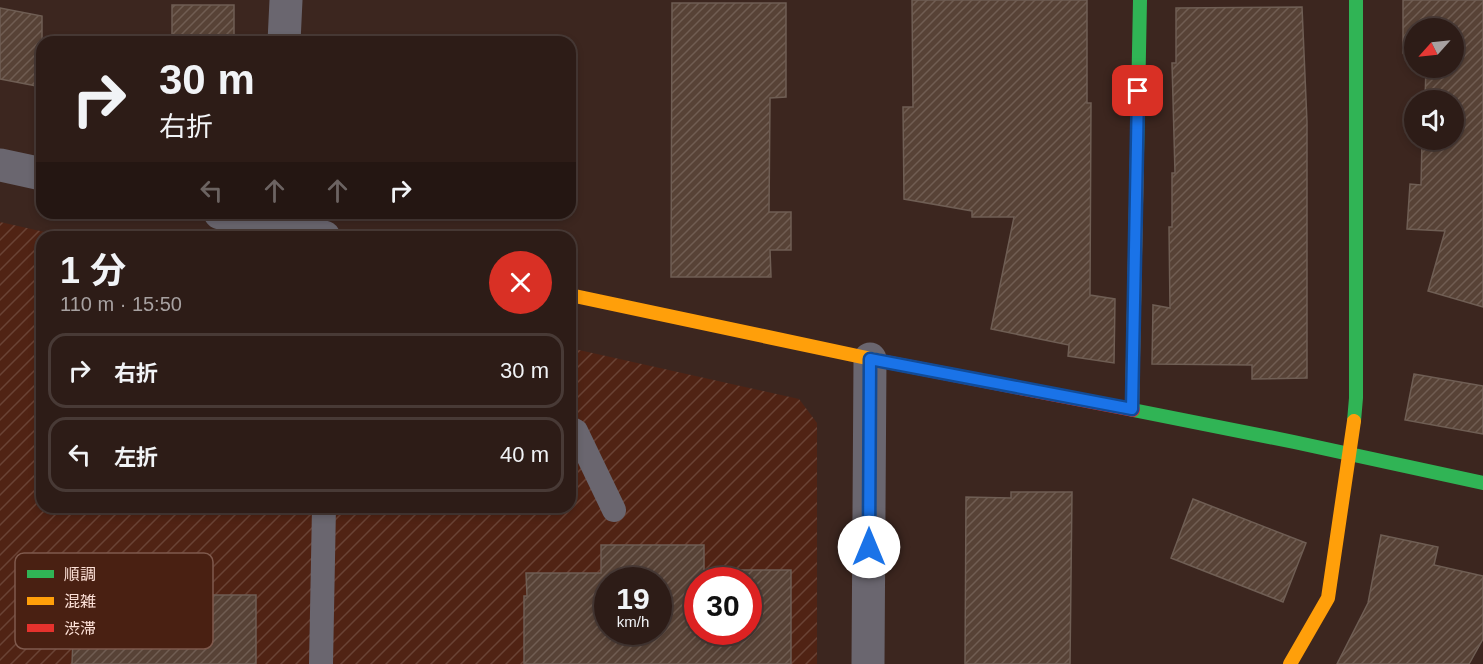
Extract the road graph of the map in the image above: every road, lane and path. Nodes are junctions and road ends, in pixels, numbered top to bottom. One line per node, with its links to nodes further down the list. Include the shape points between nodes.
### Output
1 (286, 0): 4 (street)
2 (1140, 0): 11 (street)
3 (1356, 0): 13 (street, via 1356,398)
4 (284, 36)
5 (0, 165): 6 (street)
6 (36, 173)
7 (276, 219): 8 (street)
8 (308, 231)
9 (576, 296): 10 (street)
10 (870, 359): 11 (street); 18 (street)
11 (1132, 409): 13 (street)
12 (576, 430): 15 (lane)
13 (1350, 454): 14 (street); 19 (street, via 1328,598)
14 (1483, 483)
15 (614, 510)
16 (324, 513): 17 (lane)
17 (321, 664)
18 (868, 664)
19 (1290, 664)

